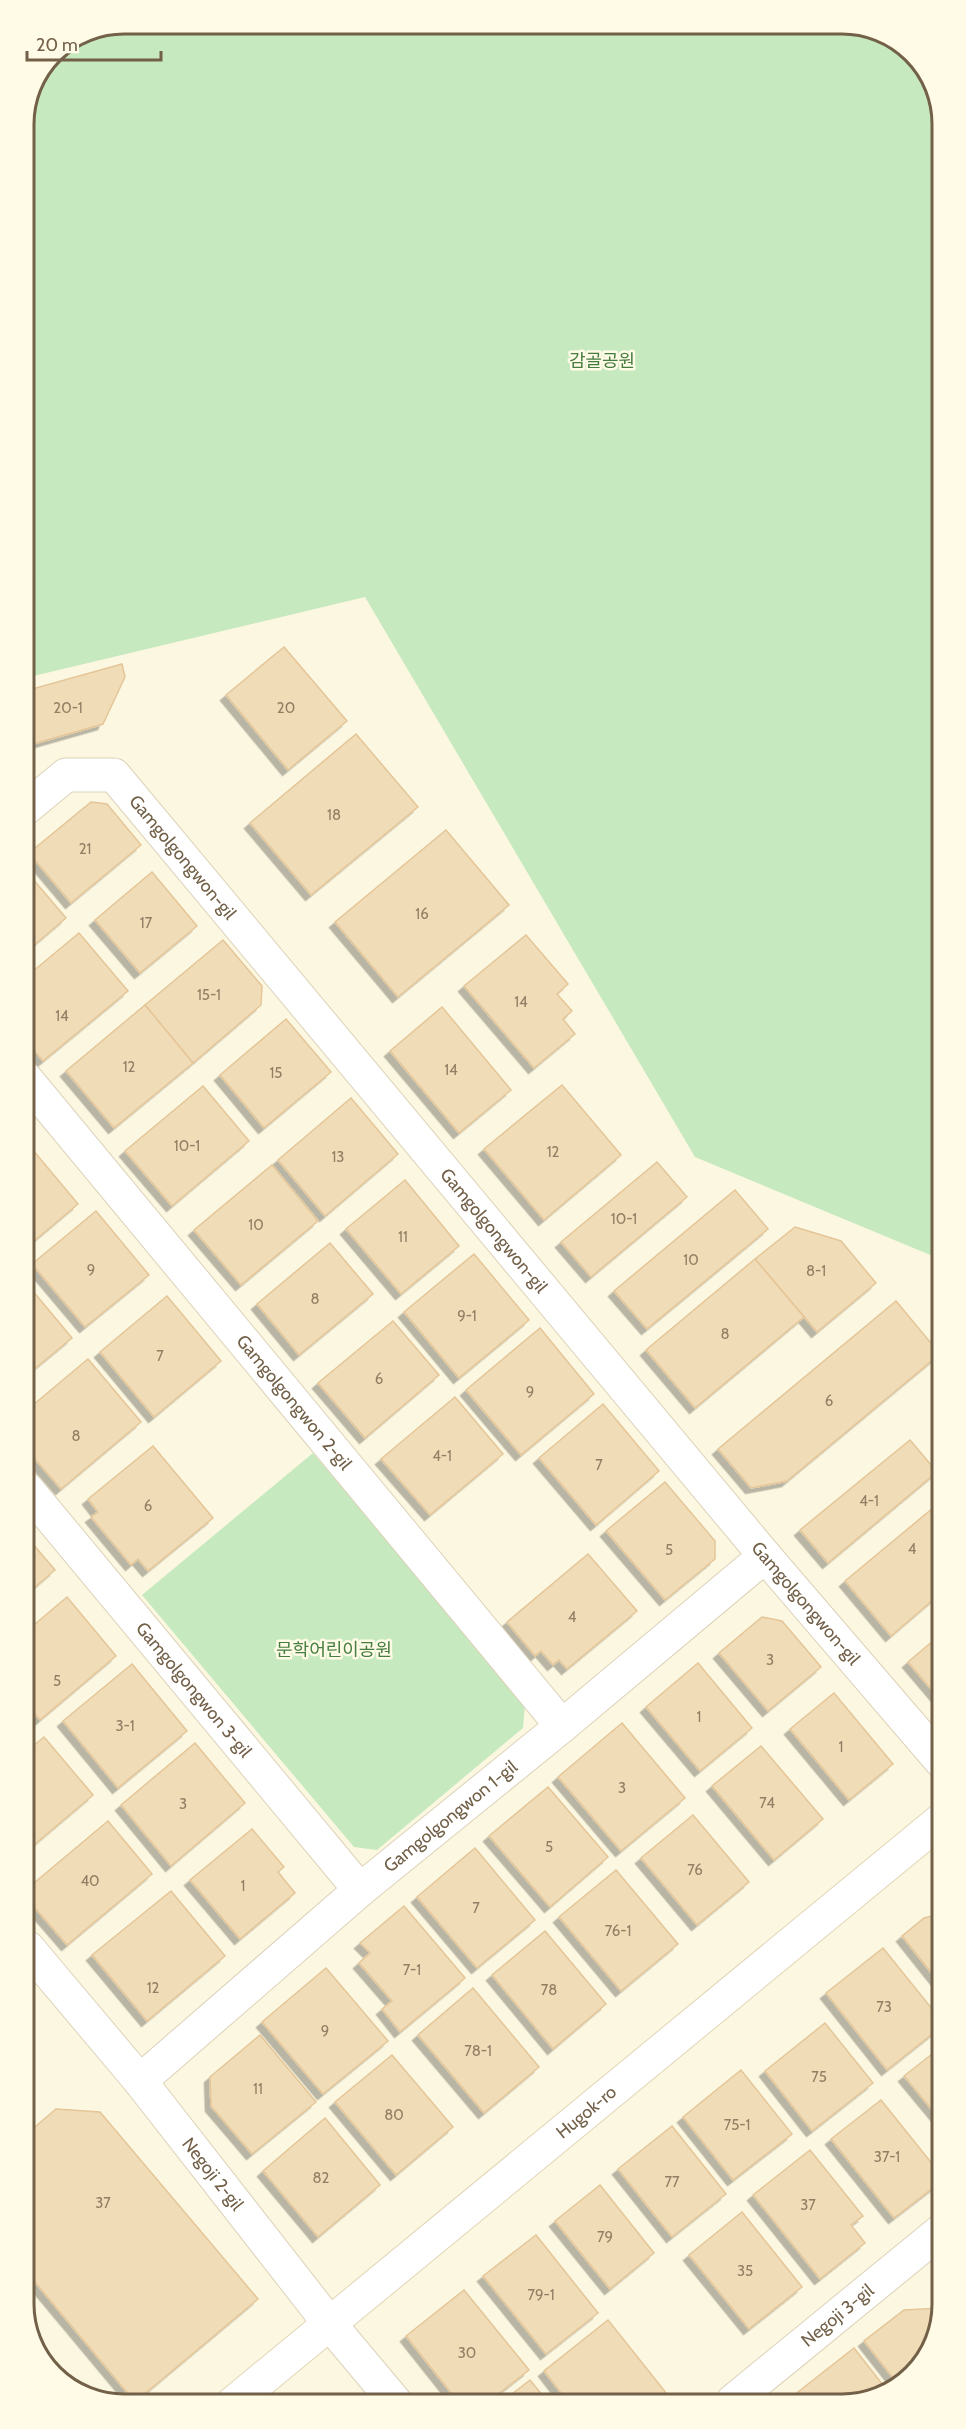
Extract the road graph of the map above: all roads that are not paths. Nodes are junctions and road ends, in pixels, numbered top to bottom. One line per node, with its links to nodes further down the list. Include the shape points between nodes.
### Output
1 (35, 801): 4 (street, Gamgolgongwon-gil, via 66,775 114,776)
2 (35, 1090): 5 (street, Gamgolgongwon 2-gil)
3 (35, 1499): 8 (street, Gamgolgongwon 3-gil)
4 (765, 1556): 5 (street, Gamgolgongwon 1-gil); 6 (street, Gamgolgongwon-gil)
5 (562, 1726): 8 (street, Gamgolgongwon 1-gil)
6 (932, 1751)
7 (932, 1827): 12 (street, Hugok-ro)
8 (360, 1890): 10 (street, Gamgolgongwon 1-gil)
9 (35, 1956): 10 (street, Negoji 2-gil)
10 (140, 2080): 12 (street, Negoji 2-gil)
11 (932, 2247): 15 (street, Negoji 3-gil)
12 (329, 2323): 13 (street, Hugok-ro); 14 (street, Negoji 2-gil)
13 (244, 2394)
14 (388, 2394)
15 (745, 2394)

